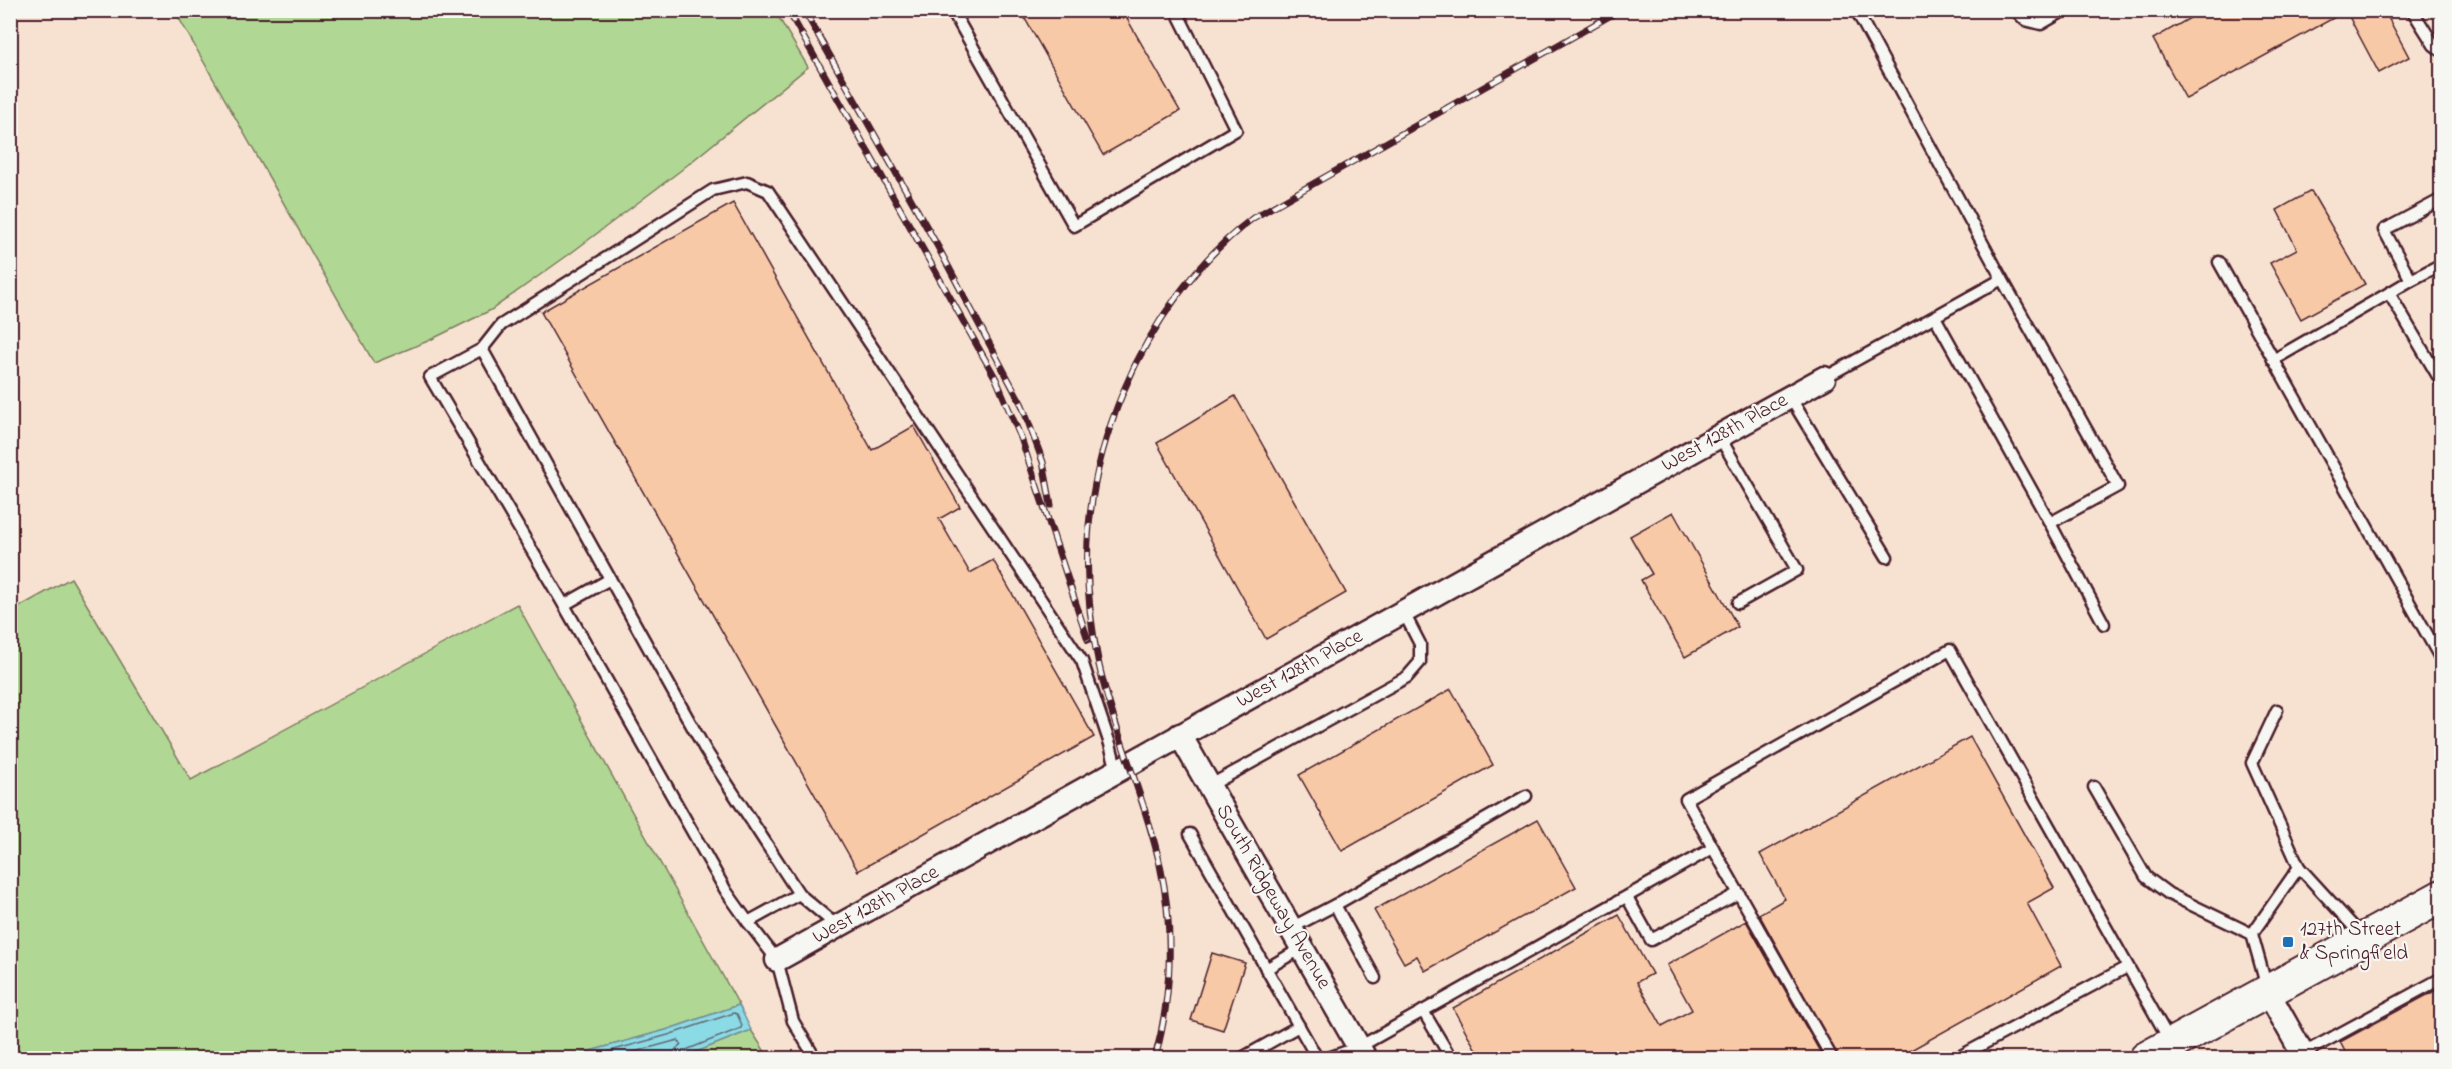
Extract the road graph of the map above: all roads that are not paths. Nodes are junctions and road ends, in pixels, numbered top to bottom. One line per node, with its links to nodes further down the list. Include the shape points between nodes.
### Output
1 (952, 10): 2 (lane, via 1074,226 1236,130)
2 (1176, 10)
3 (1856, 10): 11 (lane)
4 (2015, 10): 5 (lane, via 2025,20 2041,24)
5 (2065, 10)
6 (2412, 10): 7 (lane)
7 (2442, 51)
8 (2442, 199): 12 (lane, via 2384,230)
9 (2219, 262): 16 (lane)
10 (2442, 264): 12 (lane)
11 (2002, 279): 14 (lane); 21 (lane, via 2118,486)
12 (2411, 280): 13 (lane)
13 (2389, 293): 16 (lane); 18 (lane)
14 (1935, 317): 17 (lane); 21 (lane)
15 (482, 349): 23 (lane); 25 (lane, via 430,377); 31 (lane, via 501,325 712,190 747,182 768,191 1082,661)
16 (2273, 360): 28 (lane)
17 (1824, 378): 19 (street, West 128th Place)
18 (2442, 383)
19 (1790, 397): 20 (street, West 128th Place); 22 (lane)
20 (1719, 436): 24 (lane, via 1797,570); 26 (street, West 128th Place)
21 (2050, 523): 27 (lane)
22 (1887, 557)
23 (610, 579): 25 (lane); 39 (lane, via 706,751)
24 (1738, 603)
25 (564, 606): 43 (lane, via 726,891)
26 (1403, 611): 30 (street, West 128th Place); 32 (lane, via 1420,644 1420,662 1407,677)
27 (2104, 624)
28 (2442, 661)
29 (2277, 710): 37 (lane, via 2252,763)
30 (1180, 735): 31 (street, West 128th Place); 32 (street, South Ridgeway Avenue)
31 (1117, 771): 44 (street, West 128th Place)
32 (1209, 786): 45 (street, South Ridgeway Avenue)
33 (2094, 787): 46 (lane, via 2146,877 2169,894)
34 (1526, 796): 42 (lane)
35 (1190, 834): 51 (lane)
36 (1713, 848): 38 (lane); 41 (lane); 50 (lane, via 1686,799 1950,650)
37 (2299, 867): 46 (lane); 47 (lane)
38 (1739, 893): 41 (lane, via 1651,940); 65 (lane)
39 (799, 894): 43 (lane); 44 (lane)
40 (2442, 896): 47 (main road)
41 (1626, 897): 55 (lane)
42 (1335, 905): 45 (lane); 52 (lane)
43 (748, 922): 49 (lane)
44 (838, 926): 49 (street, West 128th Place)
45 (1291, 928): 48 (street, South Ridgeway Avenue)
46 (2252, 934): 54 (lane)
47 (2364, 938): 54 (main road)
48 (1302, 948): 51 (lane); 58 (street, South Ridgeway Avenue)
49 (777, 960): 60 (lane, via 793,1021)
50 (2127, 967): 57 (lane); 66 (lane)
51 (1266, 969): 56 (lane)
52 (1375, 978)
53 (2442, 978): 59 (lane)
54 (2268, 992): 57 (main road); 59 (street)
55 (1423, 1011): 58 (lane); 64 (lane)
56 (1299, 1026): 61 (lane); 62 (lane)
57 (2159, 1051)
58 (1362, 1053): 63 (lane)
59 (2303, 1056)
60 (815, 1059)
61 (1242, 1059)
62 (1317, 1059)
63 (1328, 1059)
64 (1451, 1059)
65 (1832, 1059)
66 (1957, 1059)

